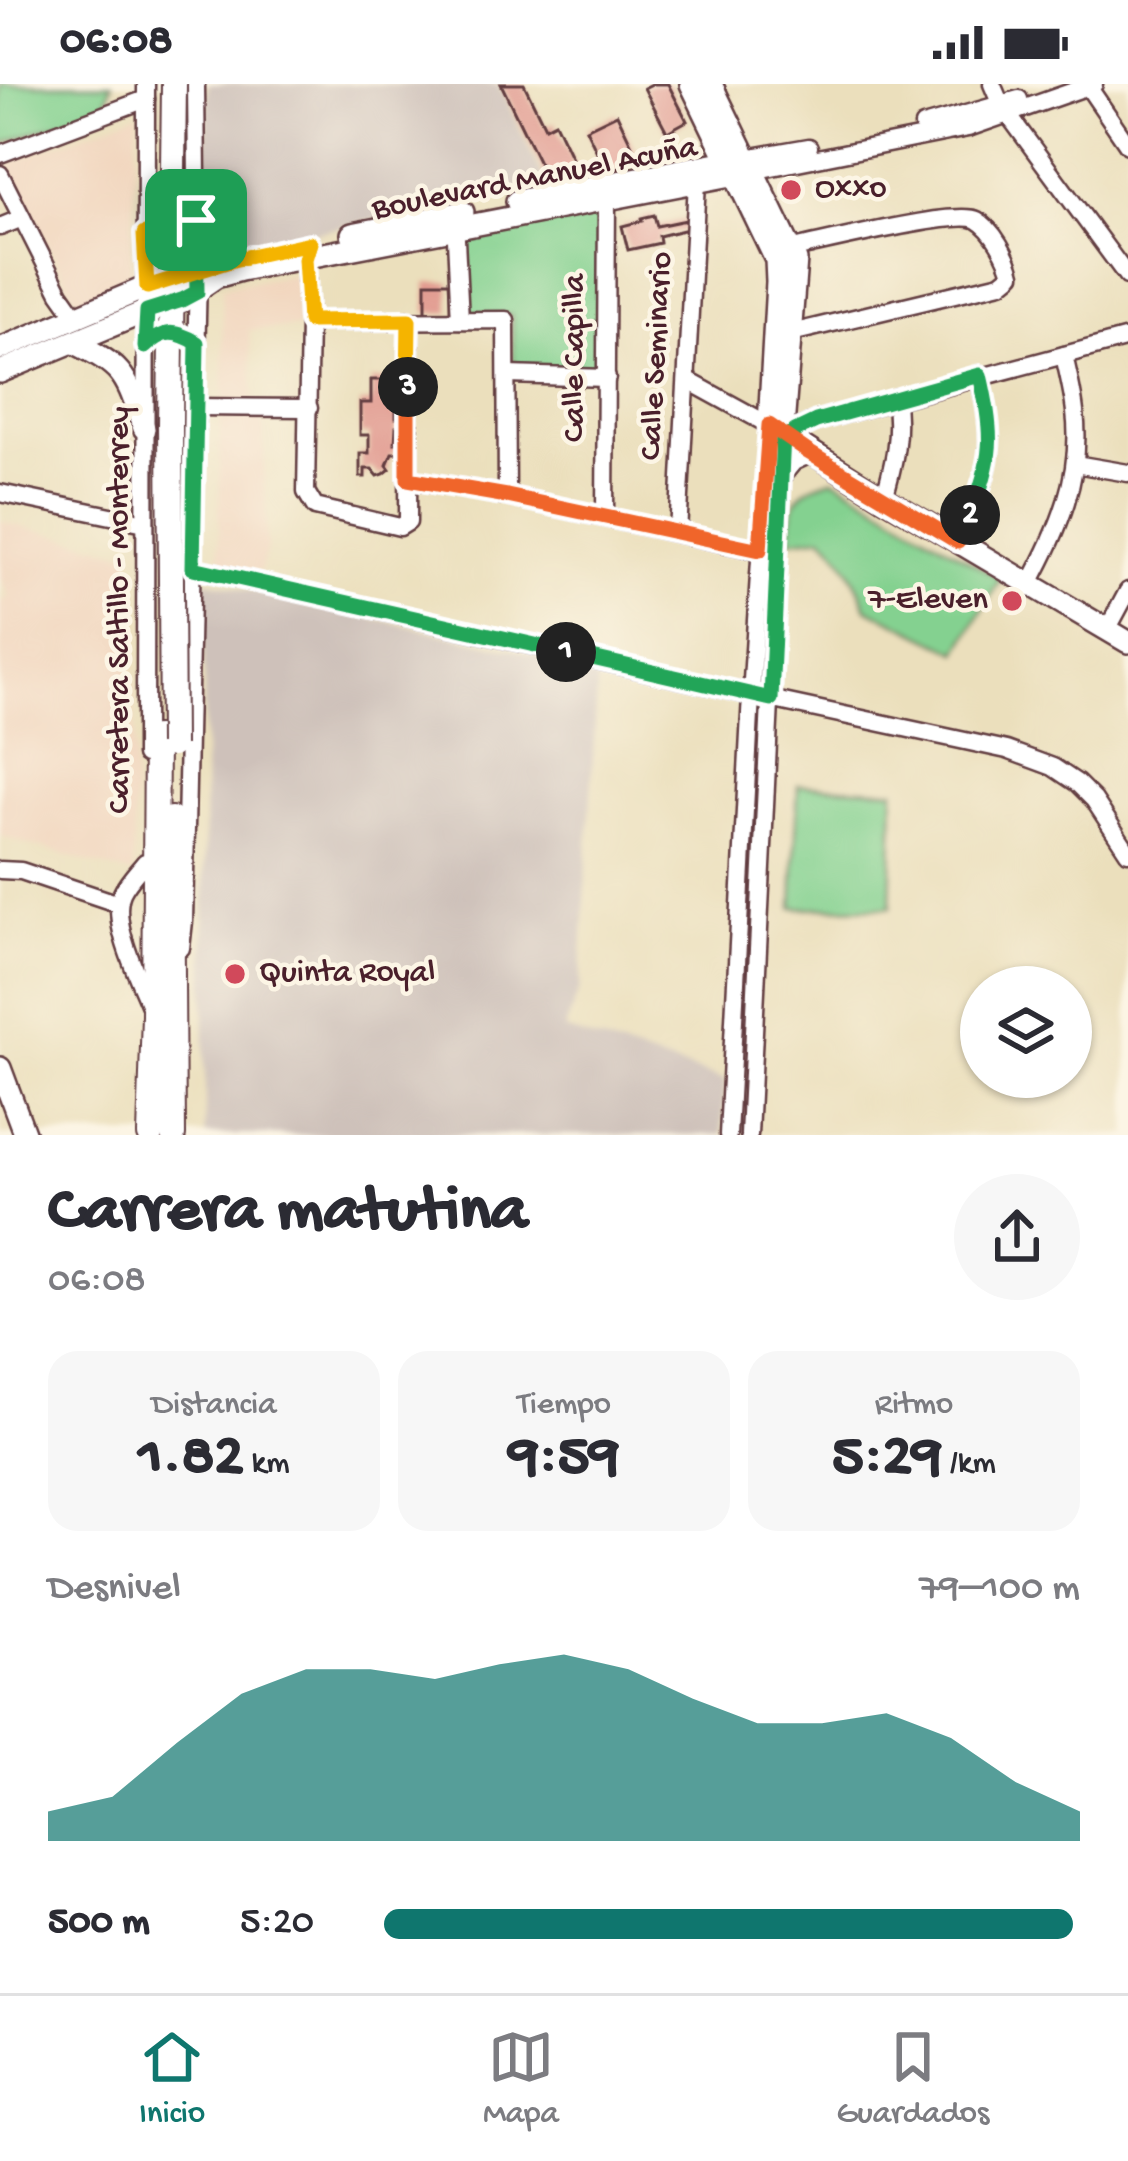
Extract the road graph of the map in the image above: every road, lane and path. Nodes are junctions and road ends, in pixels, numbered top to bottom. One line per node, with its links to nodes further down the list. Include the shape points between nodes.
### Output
1 (173, 84): 69 (highway, Carretera Saltillo - Monterrey, bridge)
2 (196, 84): 17 (street)
3 (692, 84): 12 (main road)
4 (711, 84): 12 (main road)
5 (992, 84): 9 (street)
6 (1066, 84): 9 (street, Boulevard Manuel Acuña)
7 (1090, 85): 9 (street, Boulevard Manuel Acuña); 10 (street)
8 (150, 89): 11 (street); 20 (street); 69 (highway, Carretera Saltillo - Monterrey)
9 (1005, 109): 12 (street, Boulevard Manuel Acuña, via 947,132); 23 (street)
10 (1128, 145)
11 (0, 154)
12 (740, 166): 14 (main road, Boulevard Manuel Acuña); 18 (main road, Boulevard Manuel Acuña); 21 (main road); 48 (main road, via 776,260)
13 (0, 174): 16 (street)
14 (697, 182): 15 (main road, Boulevard Manuel Acuña); 43 (street, Calle Seminario)
15 (607, 200): 18 (main road, Boulevard Manuel Acuña); 42 (street, Calle Capilla)
16 (22, 218): 19 (street); 28 (street)
17 (196, 220): 20 (street, via 168,246); 25 (street)
18 (455, 220): 22 (main road, Boulevard Manuel Acuña); 30 (street)
19 (0, 227)
20 (144, 234): 26 (street)
21 (793, 249): 32 (main road); 32 (street, via 964,217 984,226 1012,269 1001,283)
22 (308, 251): 25 (main road, Boulevard Manuel Acuña); 31 (street)
23 (1119, 252): 24 (street)
24 (1126, 276)
25 (198, 282): 26 (main road, Boulevard Manuel Acuña); 27 (main road, Boulevard Manuel Acuña, via 182,300); 35 (street)
26 (147, 287): 27 (street); 28 (main road, Boulevard Manuel Acuña)
27 (147, 311): 34 (main road, Boulevard Manuel Acuña); 36 (street)
28 (77, 317): 37 (main road, Boulevard Manuel Acuña)
29 (409, 320): 30 (street); 31 (street); 53 (street)
30 (460, 320): 40 (street, via 506,320)
31 (309, 321): 46 (street)
32 (791, 334): 48 (main road)
33 (1128, 338): 38 (street)
34 (73, 342): 39 (main road, Boulevard Manuel Acuña); 47 (main road, via 117,368)
35 (197, 343): 36 (street, via 175,332); 45 (street)
36 (145, 347): 47 (street)
37 (0, 349)
38 (1064, 356): 41 (street); 50 (street)
39 (0, 371)
40 (508, 375): 42 (street); 55 (street)
41 (980, 375): 44 (street); 60 (street, via 990,452)
42 (607, 378): 57 (street, Calle Capilla)
43 (687, 380): 48 (street); 59 (street, Calle Seminario)
44 (895, 398): 48 (street); 56 (street, via 898,443)
45 (195, 407): 46 (street); 62 (street)
46 (309, 407): 53 (street, via 306,492 314,508 400,527 408,522)
47 (144, 428): 58 (street)
48 (780, 432): 49 (main road); 51 (street); 61 (street)
49 (808, 452): 51 (main road); 56 (main road)
50 (1075, 464): 52 (street); 63 (street, via 1060,524)
51 (782, 472): 68 (street)
52 (1128, 473)
53 (408, 479): 55 (street)
54 (0, 493): 58 (street)
55 (507, 496): 57 (street)
56 (884, 498): 60 (main road)
57 (605, 516): 59 (street)
58 (145, 523): 71 (street)
59 (678, 533): 61 (street)
60 (958, 542): 63 (main road)
61 (760, 550): 67 (street)
62 (193, 568): 67 (street); 75 (street, via 184,922)
63 (1028, 585): 65 (main road)
64 (1128, 591): 65 (street)
65 (1107, 630): 66 (main road)
66 (1128, 643)
67 (751, 695): 68 (street); 81 (street)
68 (771, 699): 70 (street, via 1032,758 1077,783); 82 (street)
69 (164, 742): 74 (highway, Carretera Saltillo - Monterrey); 75 (highway, Carretera Saltillo - Monterrey)
70 (1128, 852)
71 (145, 862): 73 (street); 74 (street)
72 (0, 870): 73 (street)
73 (119, 904): 76 (street)
74 (153, 913): 76 (highway, Carretera Saltillo - Monterrey)
75 (172, 984): 80 (highway, Carretera Saltillo - Monterrey)
76 (154, 1015): 79 (highway, Carretera Saltillo - Monterrey)
77 (0, 1070): 78 (main road)
78 (26, 1135)
79 (149, 1135)
80 (173, 1135)
81 (728, 1135)
82 (749, 1135)

